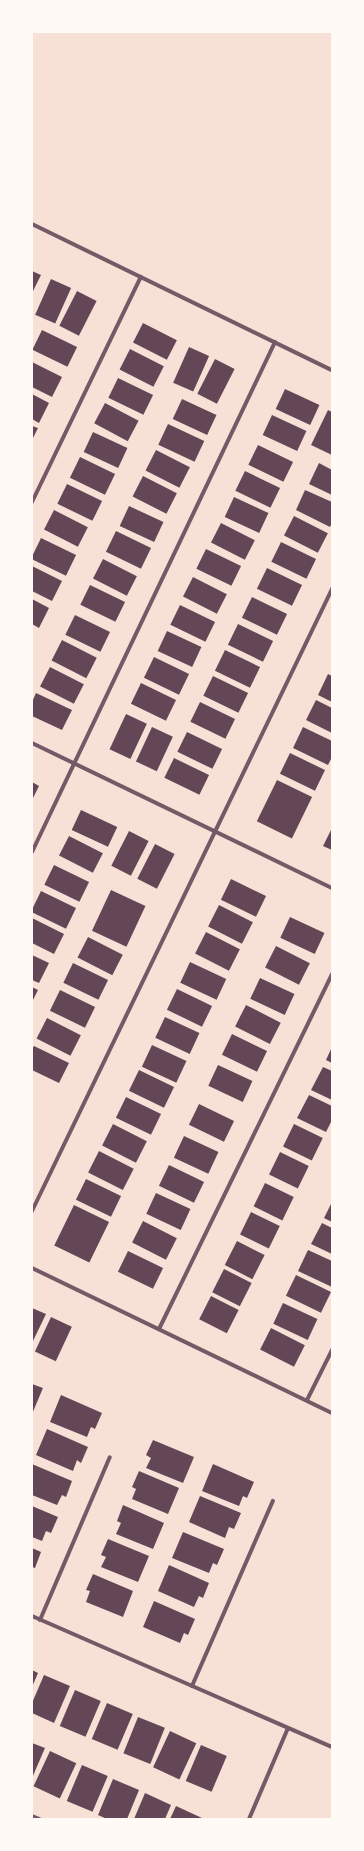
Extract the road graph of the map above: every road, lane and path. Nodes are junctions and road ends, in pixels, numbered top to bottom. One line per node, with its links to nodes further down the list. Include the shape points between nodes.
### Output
1 (32, 224): 2 (street)
2 (142, 277): 3 (street); 5 (street)
3 (275, 342): 4 (street); 8 (street)
4 (332, 370)
5 (32, 502)
6 (332, 589): 9 (street)
7 (32, 743): 8 (street)
8 (75, 764): 9 (street); 10 (street)
9 (216, 831): 11 (street); 13 (street)
10 (32, 852)
11 (332, 888)
12 (332, 974): 15 (street)
13 (32, 1211)
14 (32, 1268): 15 (street)
15 (159, 1329): 17 (street)
16 (332, 1350): 17 (street)
17 (307, 1400): 18 (street)
18 (332, 1413)
19 (110, 1458): 22 (street)
20 (273, 1501): 23 (street)
21 (32, 1616): 22 (street)
22 (40, 1620): 23 (street)
23 (192, 1686): 24 (street)
24 (288, 1728): 25 (street); 28 (street)
25 (332, 1747)
26 (32, 1816): 27 (street)
27 (39, 1819)
28 (249, 1819)

